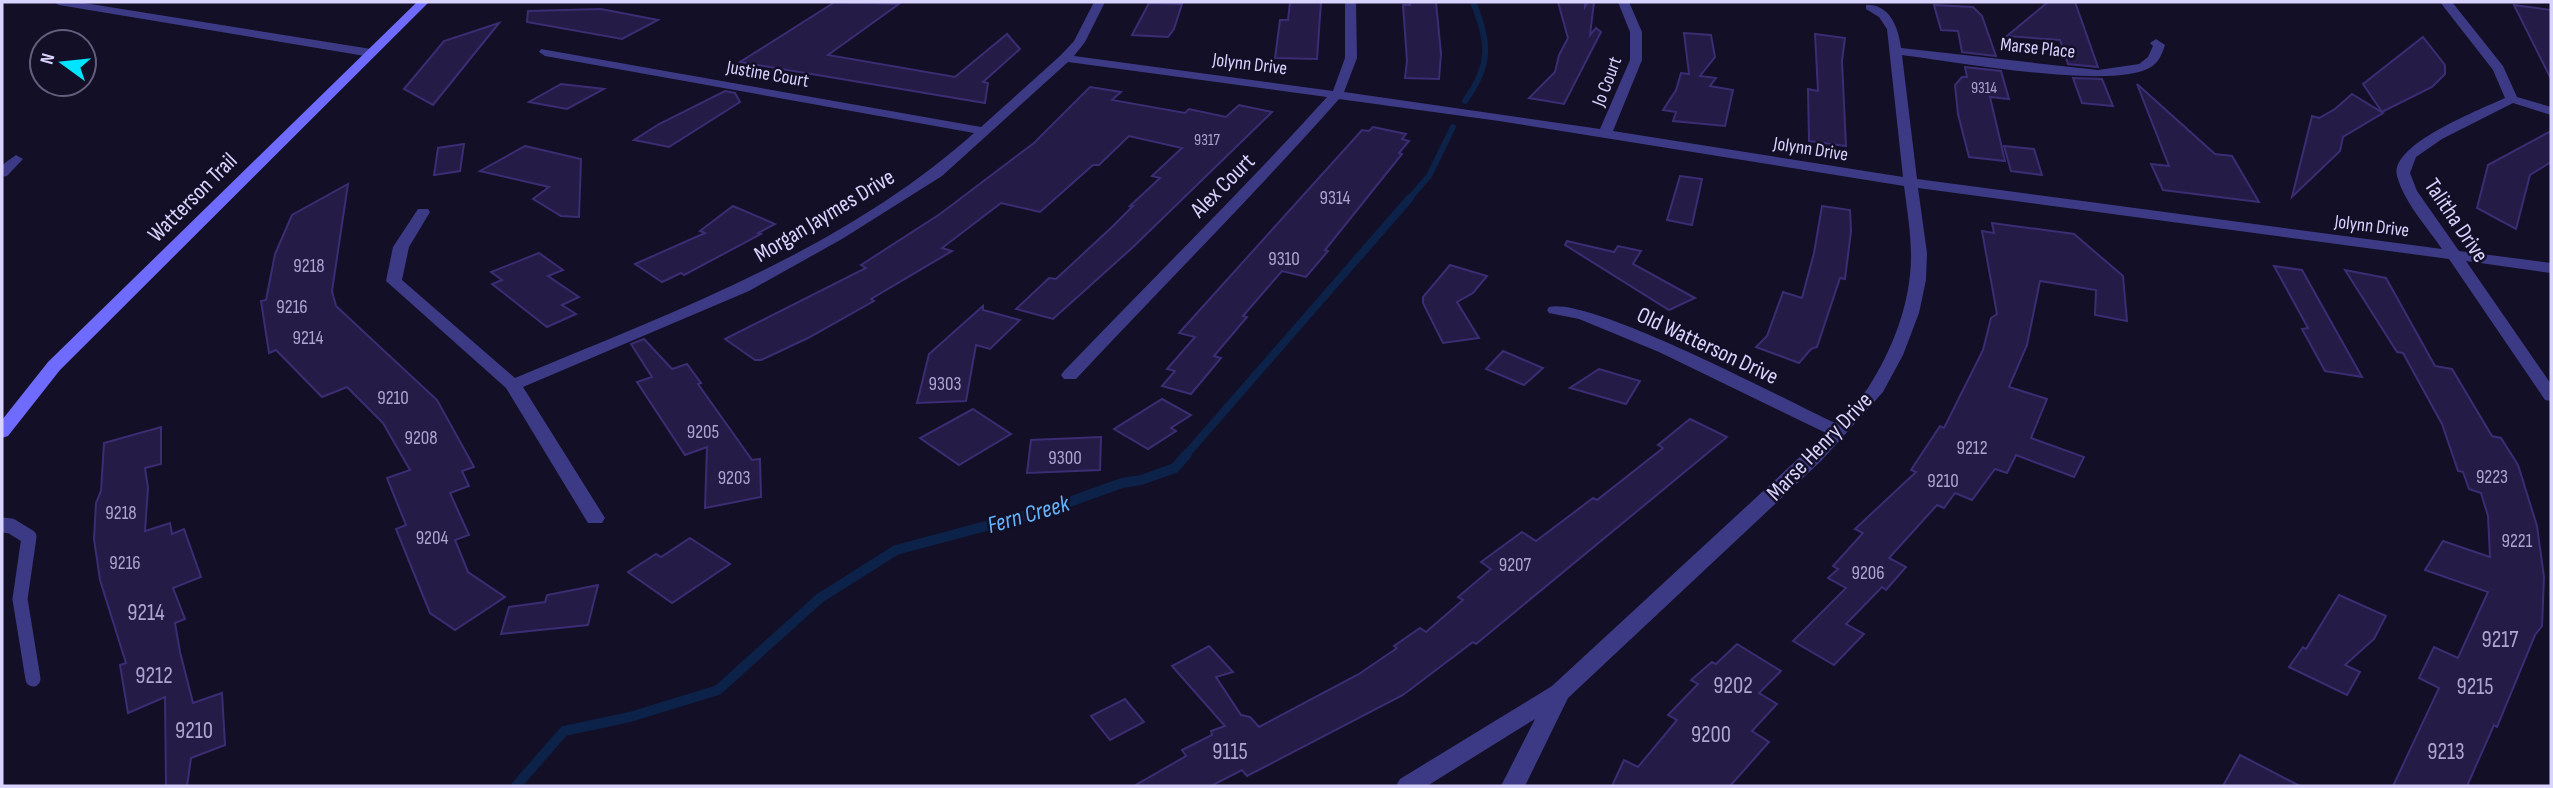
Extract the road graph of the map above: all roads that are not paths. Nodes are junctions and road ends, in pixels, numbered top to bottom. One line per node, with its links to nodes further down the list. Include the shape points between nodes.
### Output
1 (59, 2): 11 (street)
2 (423, 2): 11 (main road, Watterson Trail)
3 (1099, 2): 12 (street, Morgan Jaymes Drive, via 1079,42)
4 (1351, 2): 13 (street, Alex Court, via 1353,59)
5 (1624, 2): 17 (street, Jo Court, via 1636,32 1637,51)
6 (2446, 2): 14 (street, via 2499,69)
7 (1870, 7): 9 (street, Marse Henry Drive, via 1894,29)
8 (2156, 43): 9 (street, Marse Place, via 2156,57 2148,63 2112,72)
9 (1897, 51): 20 (street, Marse Henry Drive)
10 (545, 52): 16 (street, Justine Court)
11 (371, 53): 28 (main road, Watterson Trail, via 54,366)
12 (1065, 58): 13 (street, Jolynn Drive); 16 (street, Morgan Jaymes Drive)
13 (1336, 93): 17 (street, Jolynn Drive); 25 (street, Alex Court, via 1267,172)
14 (2512, 99): 15 (street); 22 (street, Talitha Drive, via 2437,136 2405,163 2403,173 2410,191)
15 (2551, 111)
16 (984, 131): 26 (street, Morgan Jaymes Drive, via 937,173 743,289)
17 (1605, 134): 20 (street, Jolynn Drive)
18 (16, 159): 19 (street)
19 (2, 173)
20 (1911, 182): 22 (street, Jolynn Drive); 29 (street, Marse Henry Drive, via 1919,253 1911,313 1874,392)
21 (424, 212): 26 (street, via 401,247 394,281)
22 (2452, 254): 23 (street, Jolynn Drive); 27 (street, Talitha Drive)
23 (2551, 268)
24 (1555, 310): 29 (street, Old Watterson Drive, via 1583,315 1665,348)
25 (1070, 375)
26 (513, 385): 30 (street)
27 (2551, 396)
28 (2, 432)
29 (1838, 432): 33 (street, Marse Henry Drive)
30 (595, 518)
31 (2, 526): 32 (lane, via 29,537 20,599)
32 (33, 679)
33 (1560, 692): 34 (street, Marse Henry Drive); 35 (street, Marse Henry Drive)
34 (1408, 786)
35 (1513, 786)

